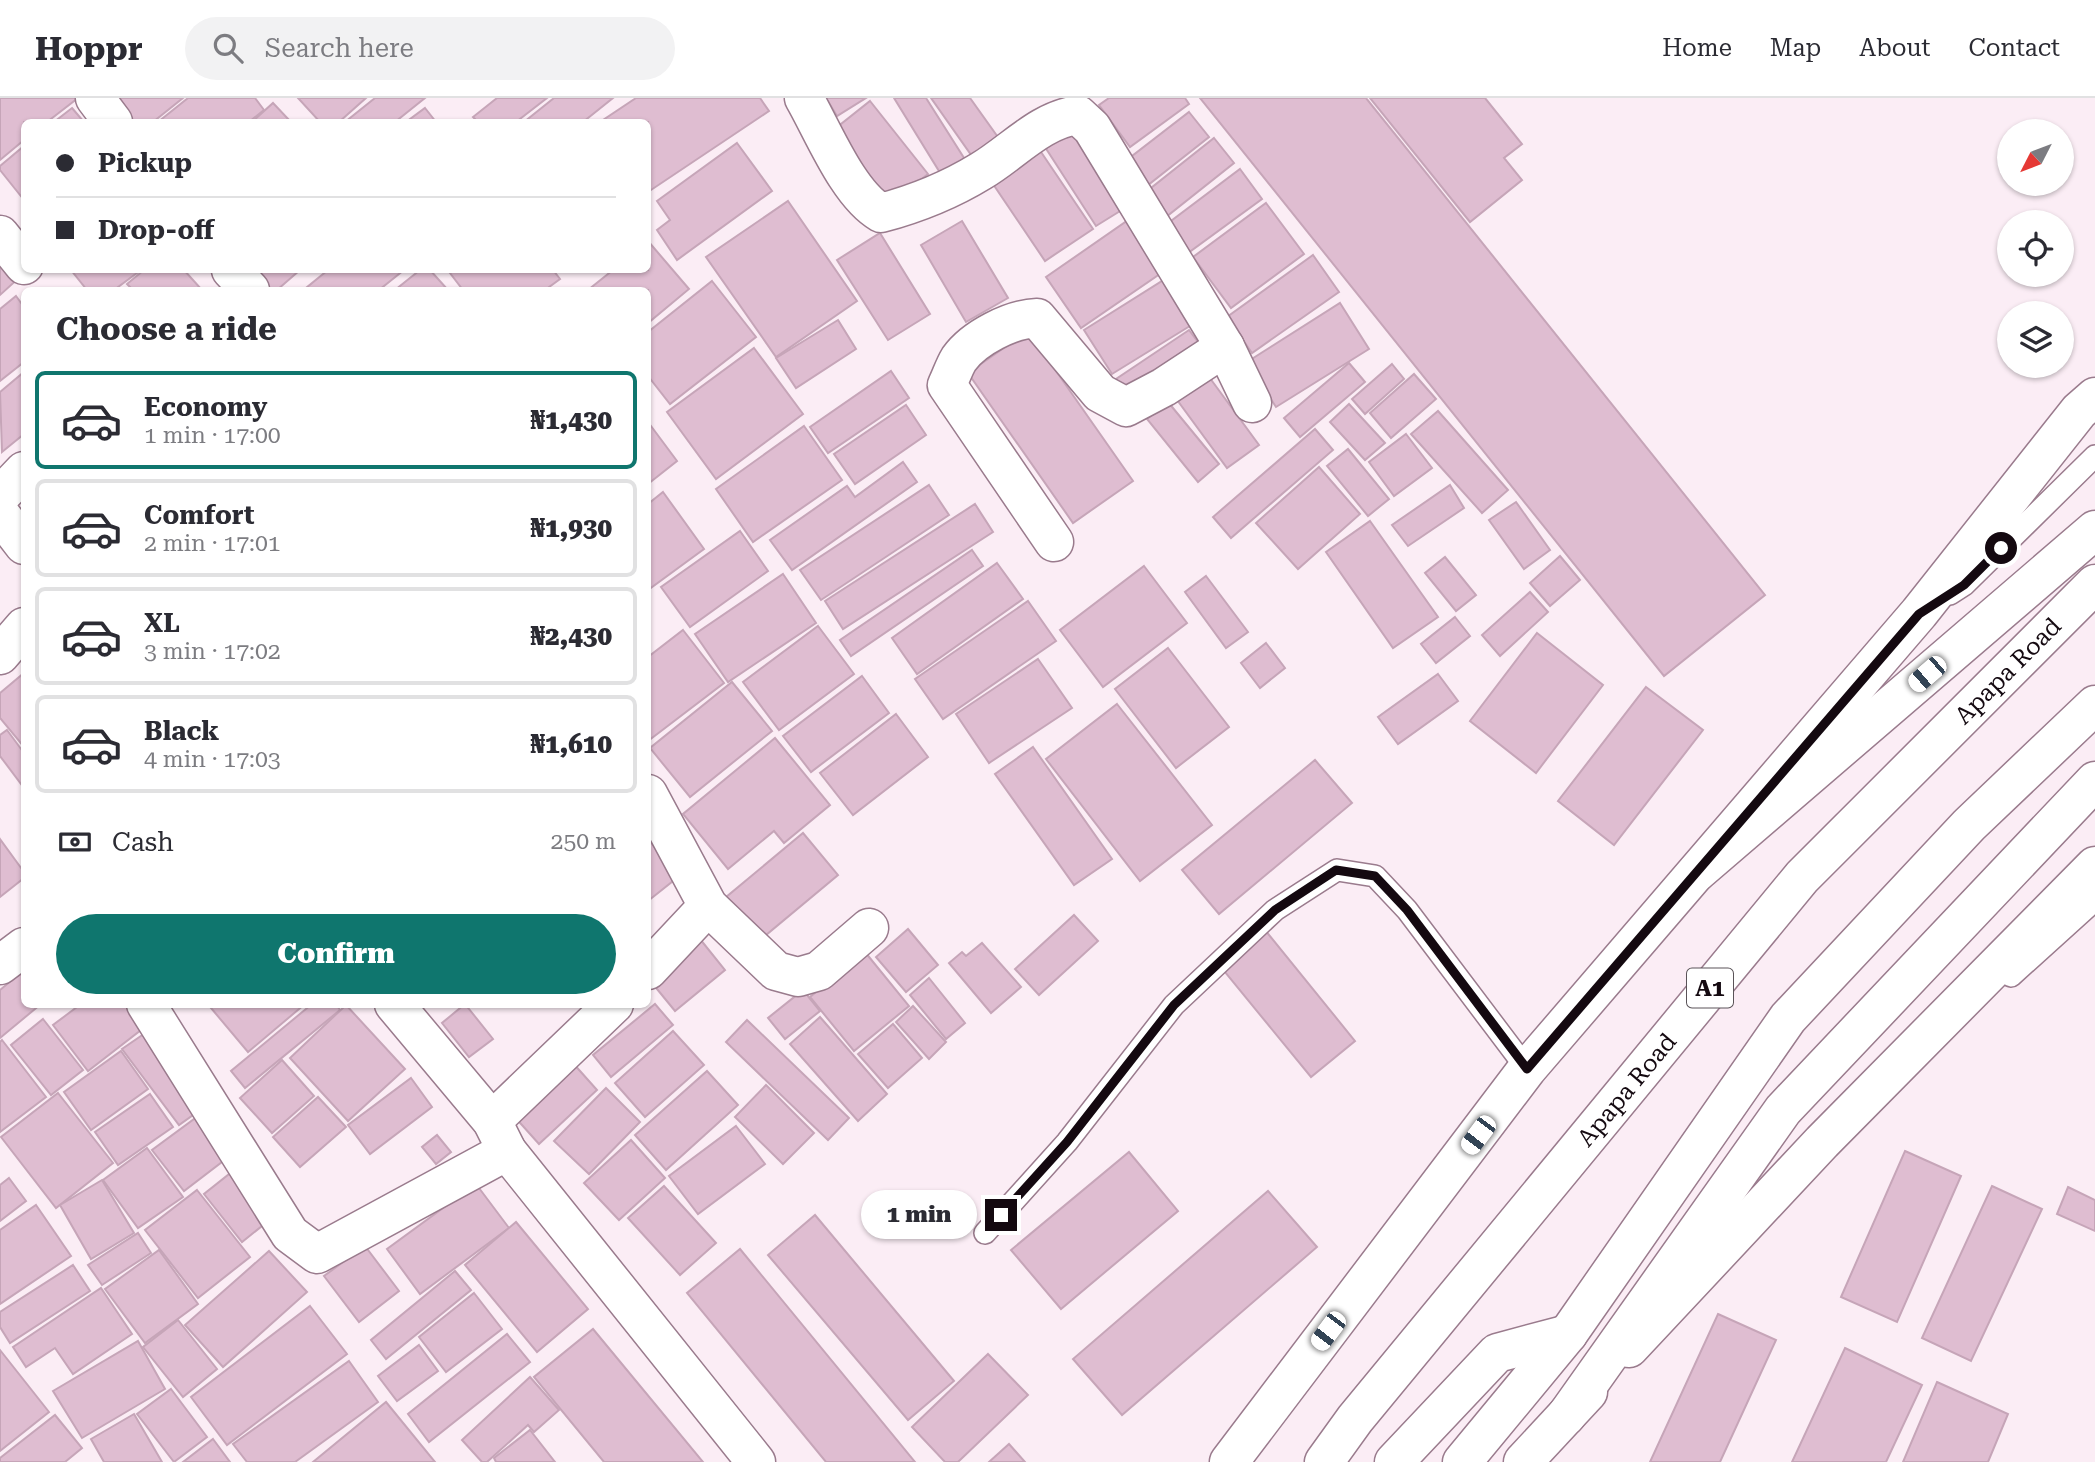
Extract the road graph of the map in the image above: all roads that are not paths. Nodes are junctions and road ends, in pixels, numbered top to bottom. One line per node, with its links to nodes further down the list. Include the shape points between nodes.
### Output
1 (94, 98): 3 (main road)
2 (804, 98): 10 (main road, via 846,173 869,206 881,213 936,195 981,172 1057,118 1078,115 1092,128)
3 (112, 119)
4 (0, 235): 5 (main road)
5 (21, 261)
6 (31, 273): 8 (main road)
7 (234, 273): 9 (main road)
8 (42, 287)
9 (247, 287)
10 (1225, 347): 11 (main road); 19 (main road, via 1126,407 1100,393 1037,318 1021,319 976,343 960,359 947,385)
11 (1252, 402)
12 (2087, 404): 21 (main road)
13 (2095, 456): 21 (lane, via 1964,585)
14 (21, 474): 15 (main road)
15 (0, 496)
16 (0, 514): 18 (main road)
17 (2095, 530): 28 (main road)
18 (21, 541)
19 (1054, 542)
20 (2095, 584): 44 (main road, Apapa Road / A1, via 1802,877)
21 (1919, 614): 28 (main road)
22 (21, 630): 23 (main road)
23 (0, 655)
24 (2095, 705): 42 (main road, via 1969,825 1788,1018)
25 (2095, 781): 43 (main road, via 1783,1110)
26 (651, 800): 30 (main road)
27 (2095, 866): 38 (main road)
28 (1697, 872): 39 (main road)
29 (2095, 900): 38 (lane, via 1997,988)
30 (708, 906): 31 (main road, via 776,971 798,977 819,971); 34 (main road)
31 (869, 928)
32 (21, 949): 33 (main road)
33 (0, 965)
34 (651, 967)
35 (149, 1008): 40 (main road, via 290,1234 317,1254)
36 (397, 1008): 40 (main road)
37 (611, 1008): 40 (main road)
38 (1922, 1041): 43 (main road)
39 (1527, 1069): 41 (lane, via 1407,910 1375,876 1336,870 1275,910 1174,1005 1067,1142); 46 (main road)
40 (499, 1136): 45 (main road)
41 (985, 1233)
42 (1568, 1334): 49 (main road, via 1497,1353); 50 (main road)
43 (1566, 1416): 51 (main road)
44 (1355, 1419): 47 (main road); 48 (main road, Apapa Road / A1)
45 (756, 1462)
46 (1229, 1462)
47 (1300, 1462)
48 (1324, 1462)
49 (1394, 1462)
50 (1462, 1462)
51 (1523, 1462)

